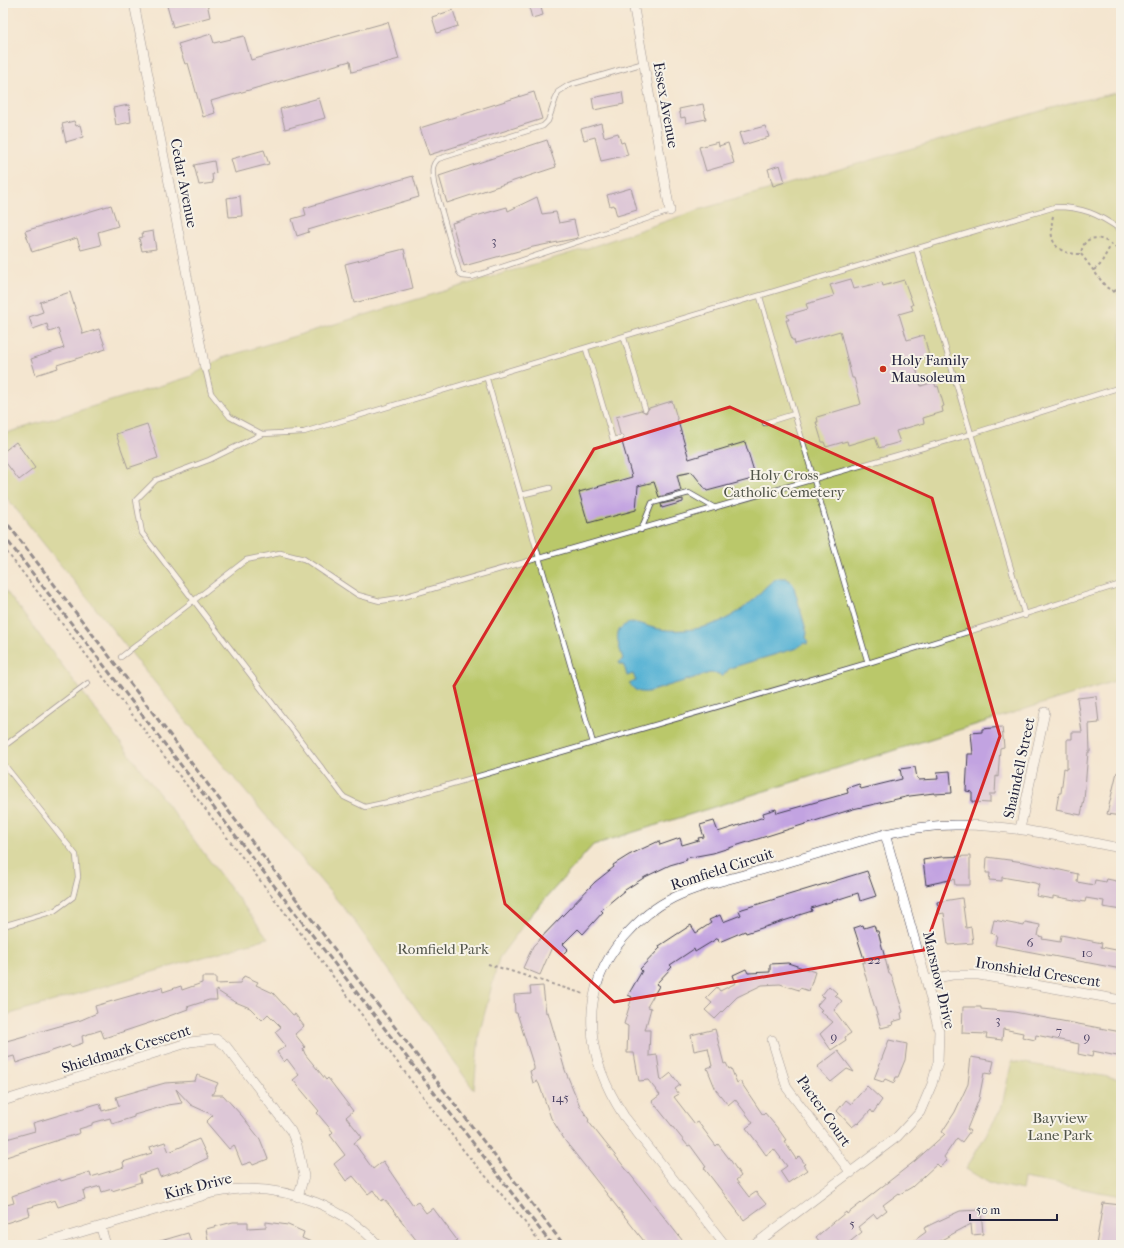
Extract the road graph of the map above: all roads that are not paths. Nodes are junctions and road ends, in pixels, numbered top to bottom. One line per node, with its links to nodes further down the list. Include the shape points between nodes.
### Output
1 (134, 3): 10 (street, Cedar Avenue)
2 (633, 3): 3 (street, Essex Avenue)
3 (644, 63): 4 (street, Essex Avenue); 4 (lane, via 569,85 558,92 548,121 543,126 438,159 432,170 434,184 462,276 479,275)
4 (670, 212)
5 (1121, 230): 6 (lane, via 1101,216 1075,207 1055,207)
6 (916, 248): 7 (lane); 17 (lane)
7 (760, 297): 8 (lane); 14 (lane)
8 (624, 338): 9 (lane); 13 (lane)
9 (586, 349): 11 (lane); 18 (lane, via 613,440)
10 (205, 368): 16 (lane, via 211,393 230,418)
11 (487, 379): 16 (lane, via 304,432); 21 (lane)
12 (1121, 387): 17 (lane)
13 (645, 409)
14 (794, 414): 15 (lane); 19 (lane)
15 (765, 423)
16 (262, 434): 26 (lane, via 209,460 156,480 136,500 142,533)
17 (971, 434): 19 (lane); 27 (lane)
18 (621, 438)
19 (813, 480): 22 (lane); 29 (lane)
20 (550, 488): 21 (lane)
21 (521, 495): 24 (lane)
22 (715, 508): 23 (lane); 23 (lane, via 689,493 652,503)
23 (641, 530): 24 (lane)
24 (540, 559): 26 (lane, via 400,598 380,601 358,595 304,559 280,554 246,560); 32 (lane)
25 (1121, 584): 27 (lane)
26 (194, 601): 28 (lane); 32 (lane, via 344,797 365,807)
27 (1025, 616): 29 (lane)
28 (121, 657)
29 (868, 663): 32 (lane)
30 (88, 683): 33 (lane)
31 (1045, 712): 35 (street, Shaindell Street)
32 (593, 743)
33 (3, 747)
34 (3, 763): 38 (lane, via 76,855 78,877 73,897 54,911)
35 (1020, 830): 36 (street, Romfield Circuit, via 955,825); 37 (street, Romfield Circuit)
36 (885, 834): 39 (street, Marsnow Drive); 49 (street, Romfield Circuit, via 694,889 668,901 642,919 616,946 602,972 593,997 592,1026 602,1076 614,1100)
37 (1121, 848)
38 (3, 926)
39 (926, 980): 40 (street, Ironshield Crescent, via 952,975 979,975); 43 (street, Marsnow Drive, via 938,1031 938,1062 932,1084 920,1112 897,1137)
40 (1121, 1000)
41 (772, 1040): 43 (street, Pacter Court, via 787,1088)
42 (3, 1101): 44 (street, Shieldmark Crescent, via 190,1042 216,1039 226,1046 291,1131 304,1176)
43 (851, 1173): 50 (street, Marsnow Drive)
44 (298, 1197): 45 (street, Kirk Drive, via 240,1189 212,1193); 48 (street, Kirk Drive, via 348,1218)
45 (101, 1228): 46 (street, Kirk Drive); 47 (street)
46 (38, 1245)
47 (106, 1245)
48 (378, 1245)
49 (725, 1245)
50 (754, 1245)

